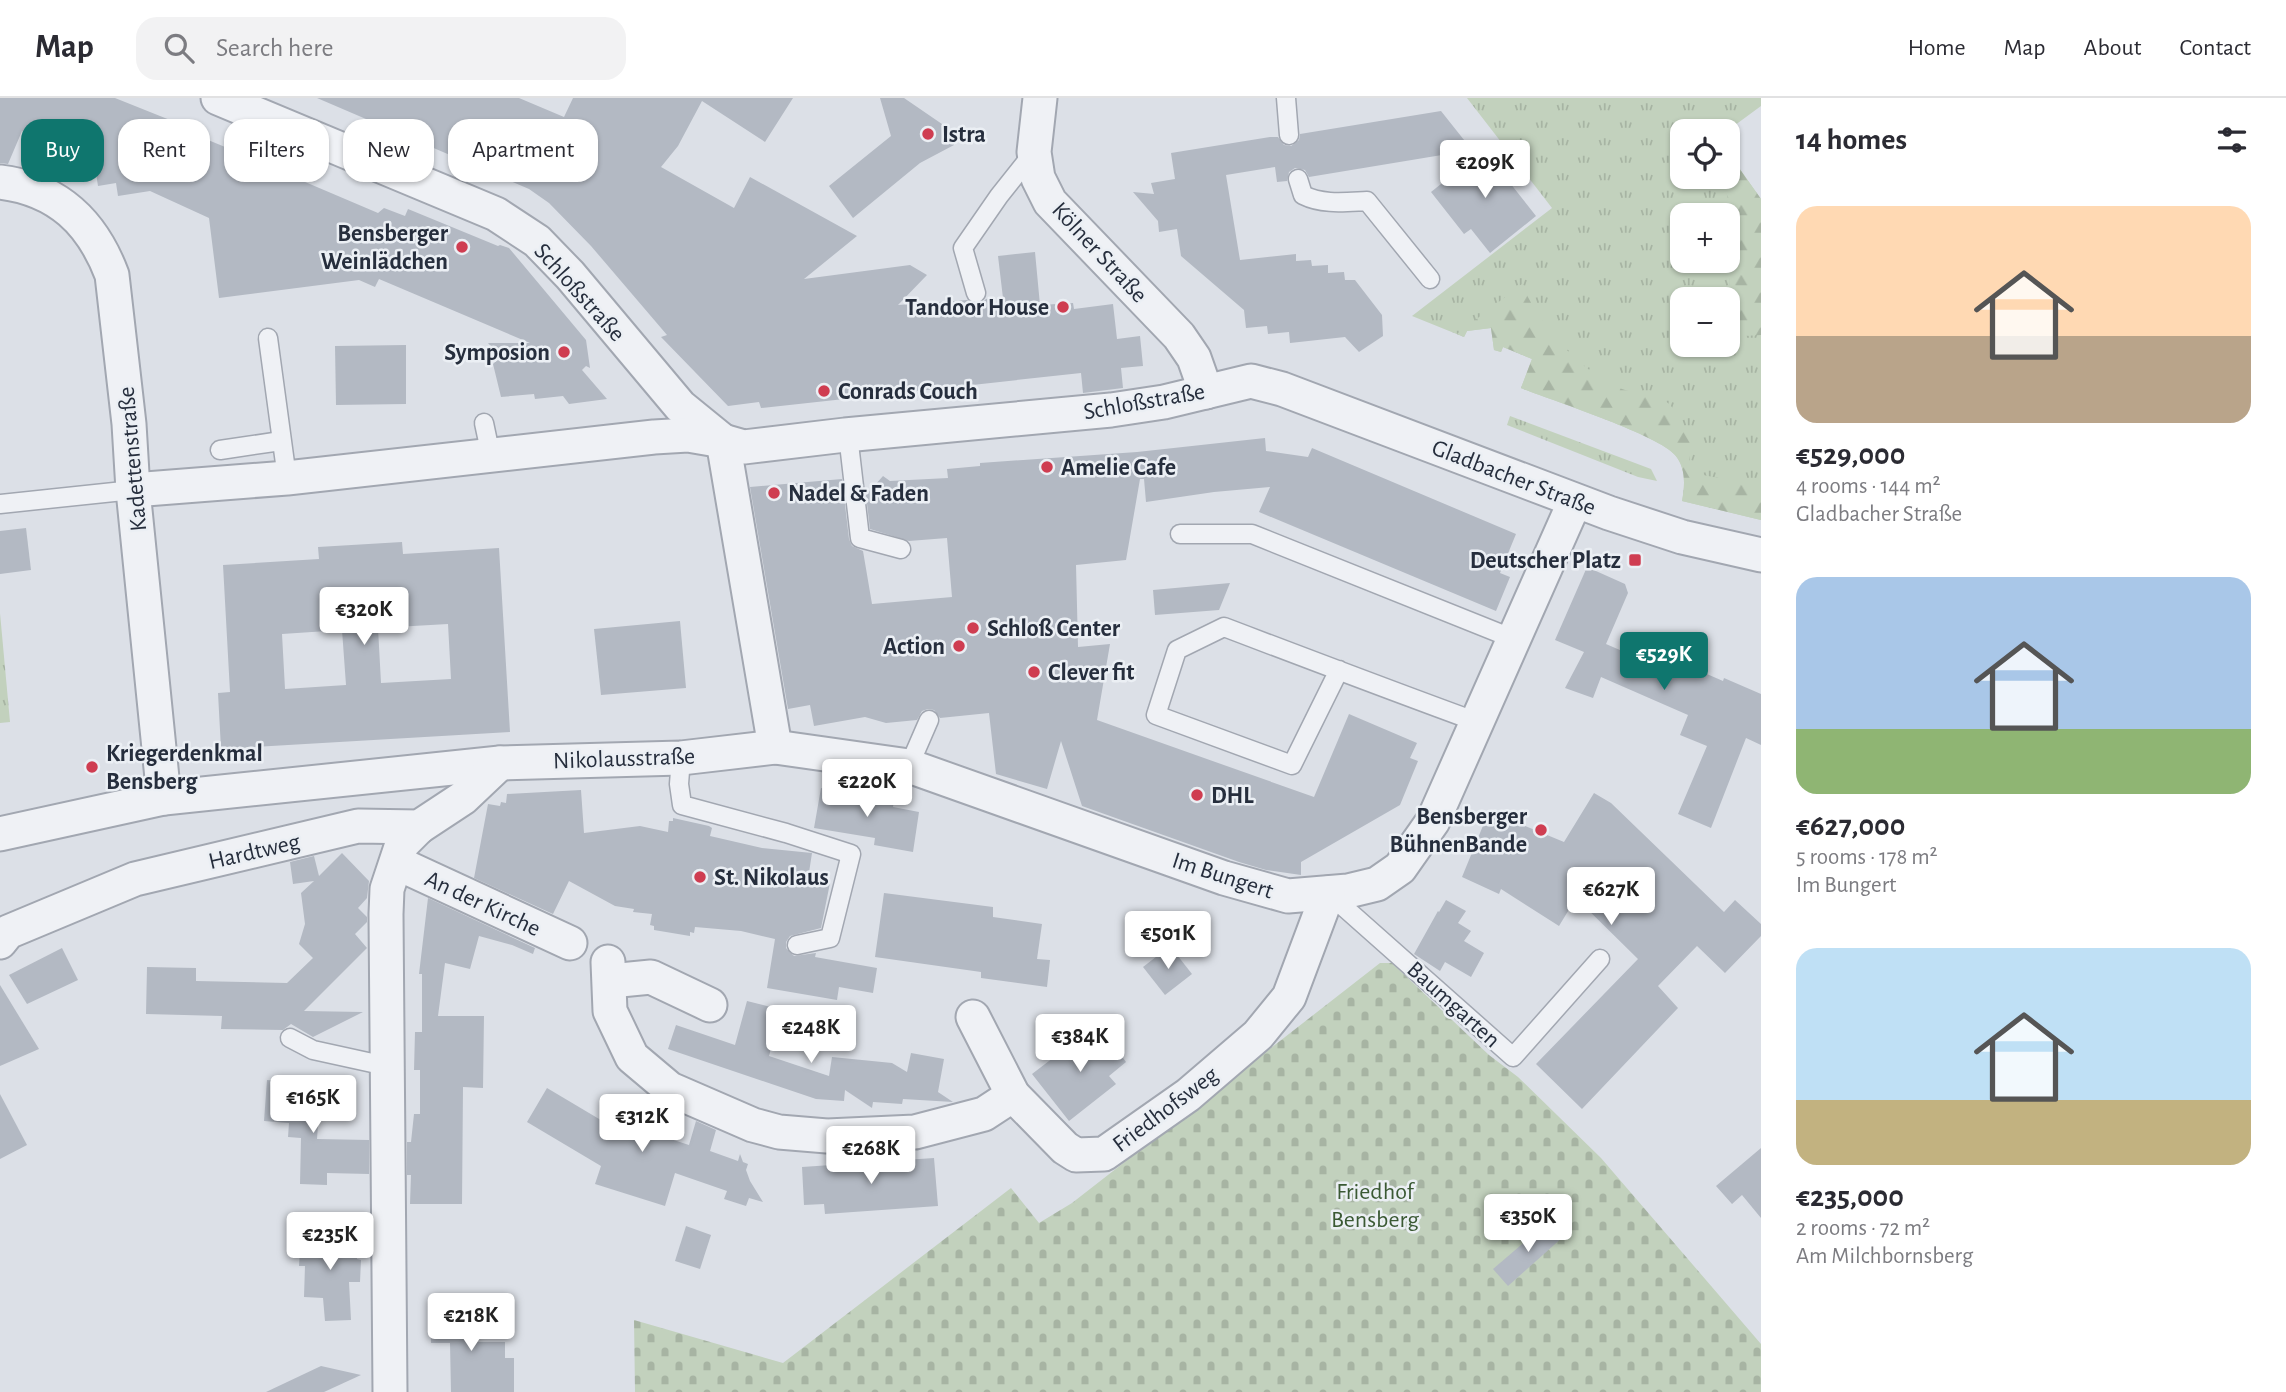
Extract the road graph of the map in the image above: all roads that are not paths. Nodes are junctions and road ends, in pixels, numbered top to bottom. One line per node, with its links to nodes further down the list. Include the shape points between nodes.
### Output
1 (218, 98): 16 (street, Schloßstraße, via 496,214 537,241 680,406)
2 (1040, 98): 5 (street, Kölner Straße)
3 (1286, 98): 4 (lane)
4 (1289, 135)
5 (1034, 152): 9 (lane, via 963,248); 12 (street, Kölner Straße, via 1038,178 1050,202 1179,336 1194,358)
6 (1298, 179): 8 (lane, via 1303,195 1314,200 1367,201)
7 (0, 182): 20 (street, Kadettenstraße, via 55,199 75,214 104,253 113,275 119,323)
8 (1430, 279)
9 (976, 293)
10 (268, 338): 15 (lane)
11 (1271, 385): 12 (street, Schloßstraße, via 1251,380); 21 (street, Gladbacher Straße)
12 (1206, 392): 14 (street, Schloßstraße, via 1111,410)
13 (484, 423): 18 (lane)
14 (848, 435): 16 (street, Schloßstraße, via 744,447); 24 (lane, via 860,538)
15 (281, 441): 17 (lane); 19 (lane)
16 (723, 441): 18 (street, Schloßstraße, via 688,435); 30 (street)
17 (220, 450)
18 (491, 456): 19 (street, Schloßstraße)
19 (287, 478): 20 (street, Schloßstraße)
20 (133, 490): 22 (lane); 34 (street, Kadettenstraße)
21 (1575, 501): 25 (street, Gladbacher Straße, via 1682,537); 26 (street, Im Bungert)
22 (0, 504)
23 (1180, 534): 26 (lane, via 1252,534)
24 (901, 549)
25 (1761, 555)
26 (1514, 639): 29 (street, Im Bungert)
27 (1339, 670): 27 (lane, via 1224,627 1177,650 1157,715 1292,765); 29 (lane)
28 (929, 720): 33 (lane)
29 (1477, 722): 38 (street, Im Bungert, via 1433,821 1400,868 1377,884)
30 (775, 747): 31 (street, Nikolausstraße); 33 (street, Im Bungert)
31 (681, 758): 32 (street, Nikolausstraße); 41 (lane, via 678,784 682,805 850,854 830,938)
32 (500, 763): 34 (street, Nikolausstraße); 35 (street, via 463,798)
33 (909, 766): 38 (street, Im Bungert, via 1224,878 1287,896)
34 (164, 798): 36 (street, Nikolausstraße)
35 (419, 827): 37 (street, via 402,844); 39 (street, Hardtweg, via 358,826 135,879 8,932)
36 (0, 834)
37 (397, 863): 40 (street, An der Kirche); 46 (street, via 387,889)
38 (1328, 894): 42 (lane, Baumgarten, via 1513,1057); 47 (street, Friedhofsweg, via 1289,997 1258,1035 1188,1095 1104,1154 1076,1155 1065,1148)
39 (0, 942)
40 (570, 943)
41 (797, 945)
42 (1600, 959)
43 (709, 1005): 47 (street, via 651,977 609,971 610,1011 632,1057 670,1089 752,1125 827,1136 915,1132 984,1115)
44 (973, 1017): 47 (street, Friedhofsweg)
45 (290, 1038): 46 (lane, via 313,1050)
46 (386, 1066): 48 (street)
47 (1013, 1095)
48 (390, 1392)

